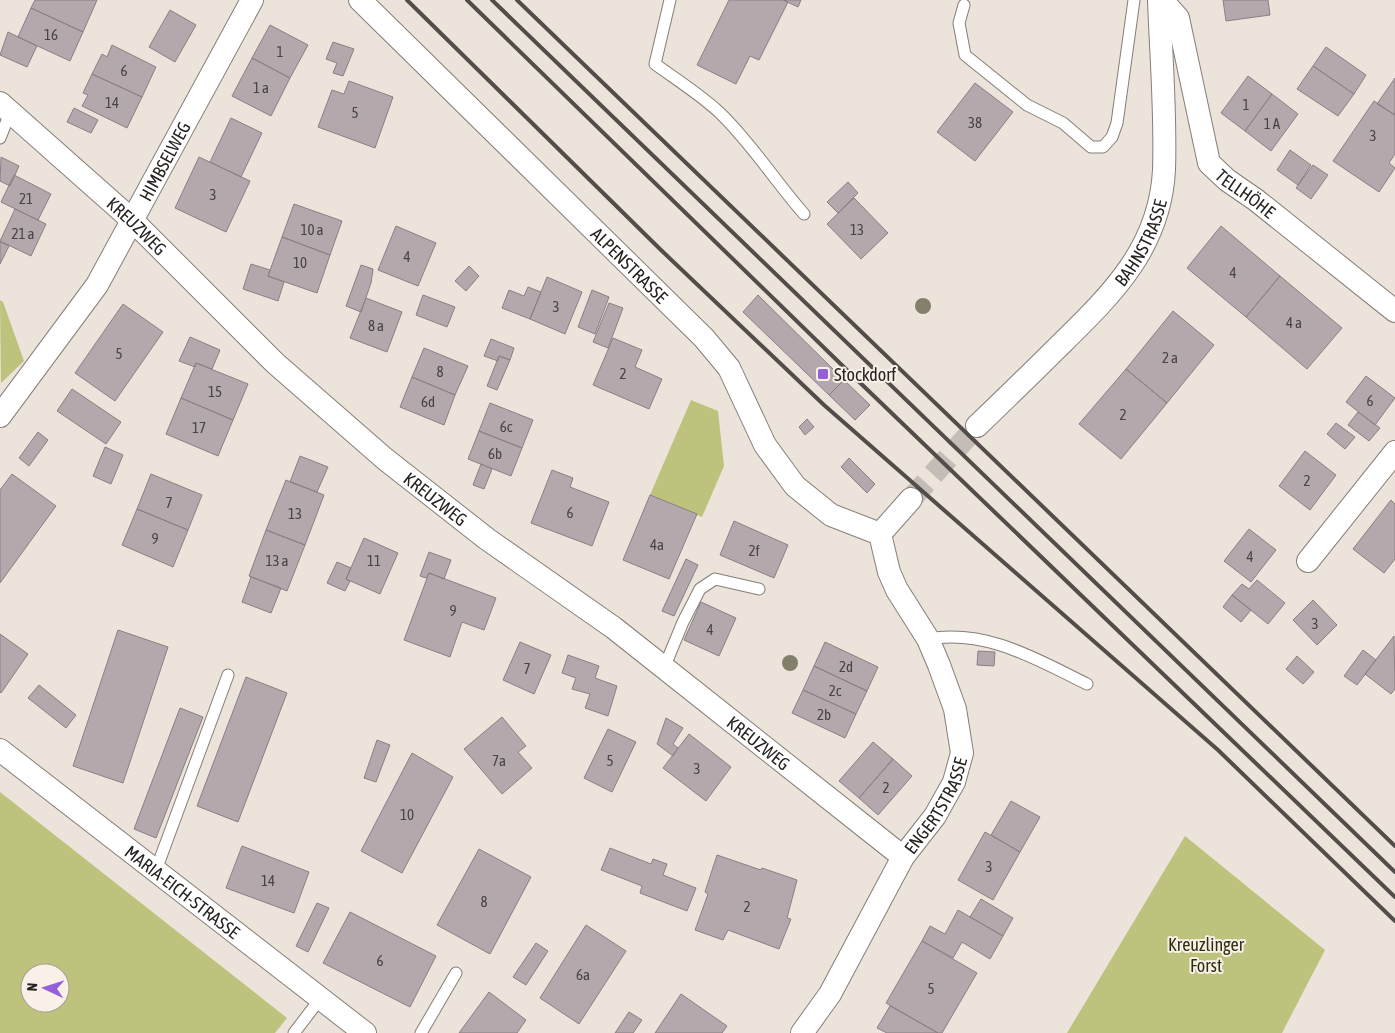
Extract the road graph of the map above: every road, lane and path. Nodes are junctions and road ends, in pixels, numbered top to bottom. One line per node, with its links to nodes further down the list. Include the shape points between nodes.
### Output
1 (252, 0): 10 (street, HIMBSELWEG)
2 (360, 0): 16 (street, ALPENSTRASSE, via 704,338 729,368 765,445 795,486 831,515)
3 (670, 0): 9 (lane, via 655,64 719,112 752,147)
4 (1134, 0): 6 (lane, via 1117,123 1112,137 1103,147 1092,147 1063,122 1027,105 965,55 959,23)
5 (1161, 0): 11 (street, TELLHÖHE, via 1178,18 1209,163); 13 (street, BAHNSTRASSE, via 1164,172 1158,207 1146,240 1111,295)
6 (964, 5)
7 (5, 108): 8 (lane); 10 (street, KREUZWEG)
8 (0, 138)
9 (804, 214)
10 (132, 220): 12 (street, HIMBSELWEG, via 97,284); 20 (street, KREUZWEG, via 275,363 385,459 487,539 614,628)
11 (1395, 311)
12 (0, 416)
13 (976, 426)
14 (1395, 452): 17 (street)
15 (911, 499): 16 (street)
16 (880, 534): 19 (street, ENGERTSTRASSE, via 896,590)
17 (1308, 561)
18 (759, 589): 20 (lane, via 715,579 700,589)
19 (928, 639): 22 (lane, via 948,636 1011,647); 24 (street, ENGERTSTRASSE, via 955,708 962,753 954,782 935,816)
20 (664, 668): 24 (street, KREUZWEG)
21 (228, 675): 25 (lane)
22 (1087, 684)
23 (0, 750): 25 (street, MARIA-EICH-STRASSE)
24 (903, 857): 31 (street, ENGERTSTRASSE, via 830,994)
25 (156, 870): 27 (street, MARIA-EICH-STRASSE)
26 (456, 973): 30 (lane)
27 (320, 999): 28 (lane); 29 (street, MARIA-EICH-STRASSE)
28 (294, 1033)
29 (365, 1033)
30 (421, 1033)
31 (802, 1033)

